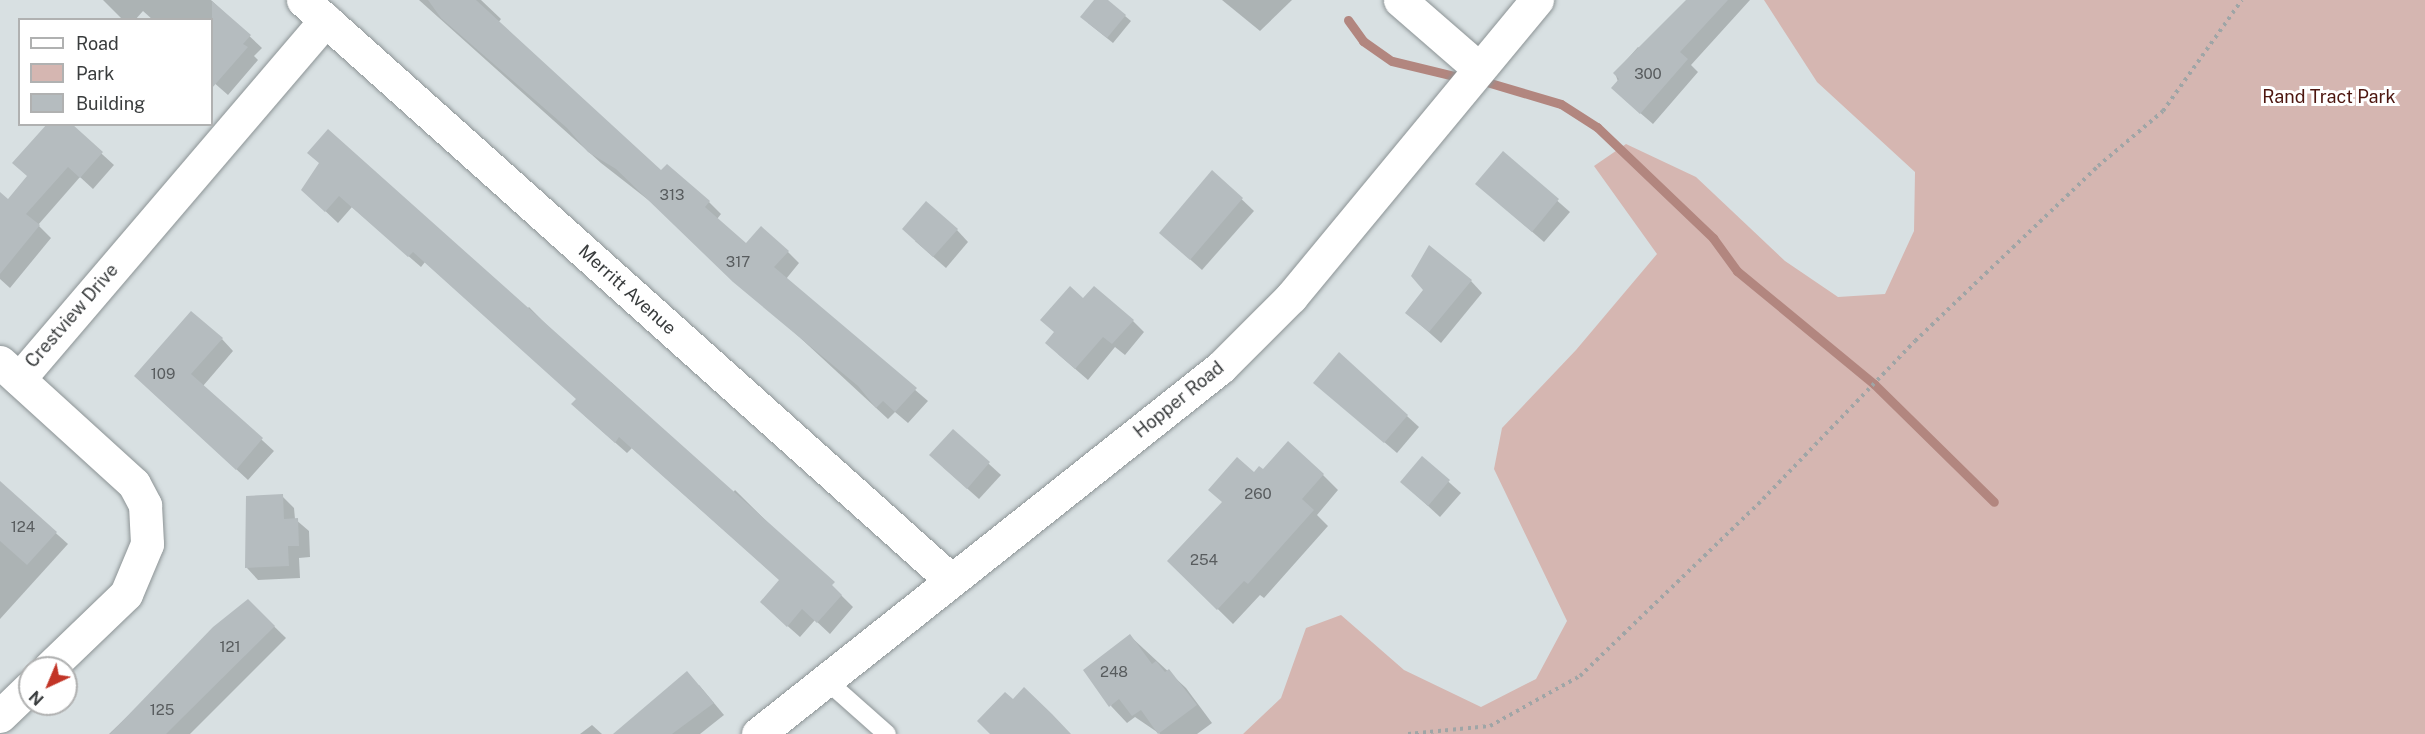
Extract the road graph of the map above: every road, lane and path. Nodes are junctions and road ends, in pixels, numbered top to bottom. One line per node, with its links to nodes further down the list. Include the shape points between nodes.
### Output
1 (1400, 0): 5 (street)
2 (1537, 0): 5 (street, Hopper Road)
3 (2242, 0): 14 (path, via 2163,111 2098,166 1915,340 1763,499 1580,676 1490,726)
4 (315, 10): 6 (street, Crestview Drive); 7 (street, Merritt Avenue)
5 (1477, 67): 7 (street, Hopper Road, via 1291,297 1221,367)
6 (9, 370): 8 (street, Crestview Drive, via 134,484 145,505 147,544 126,594)
7 (951, 580): 9 (street, Hopper Road)
8 (61, 656)
9 (827, 681): 12 (street, Hopper Road); 13 (lane)
10 (18, 699): 11 (street)
11 (0, 716)
12 (758, 734)
13 (887, 734)
14 (1408, 734)

